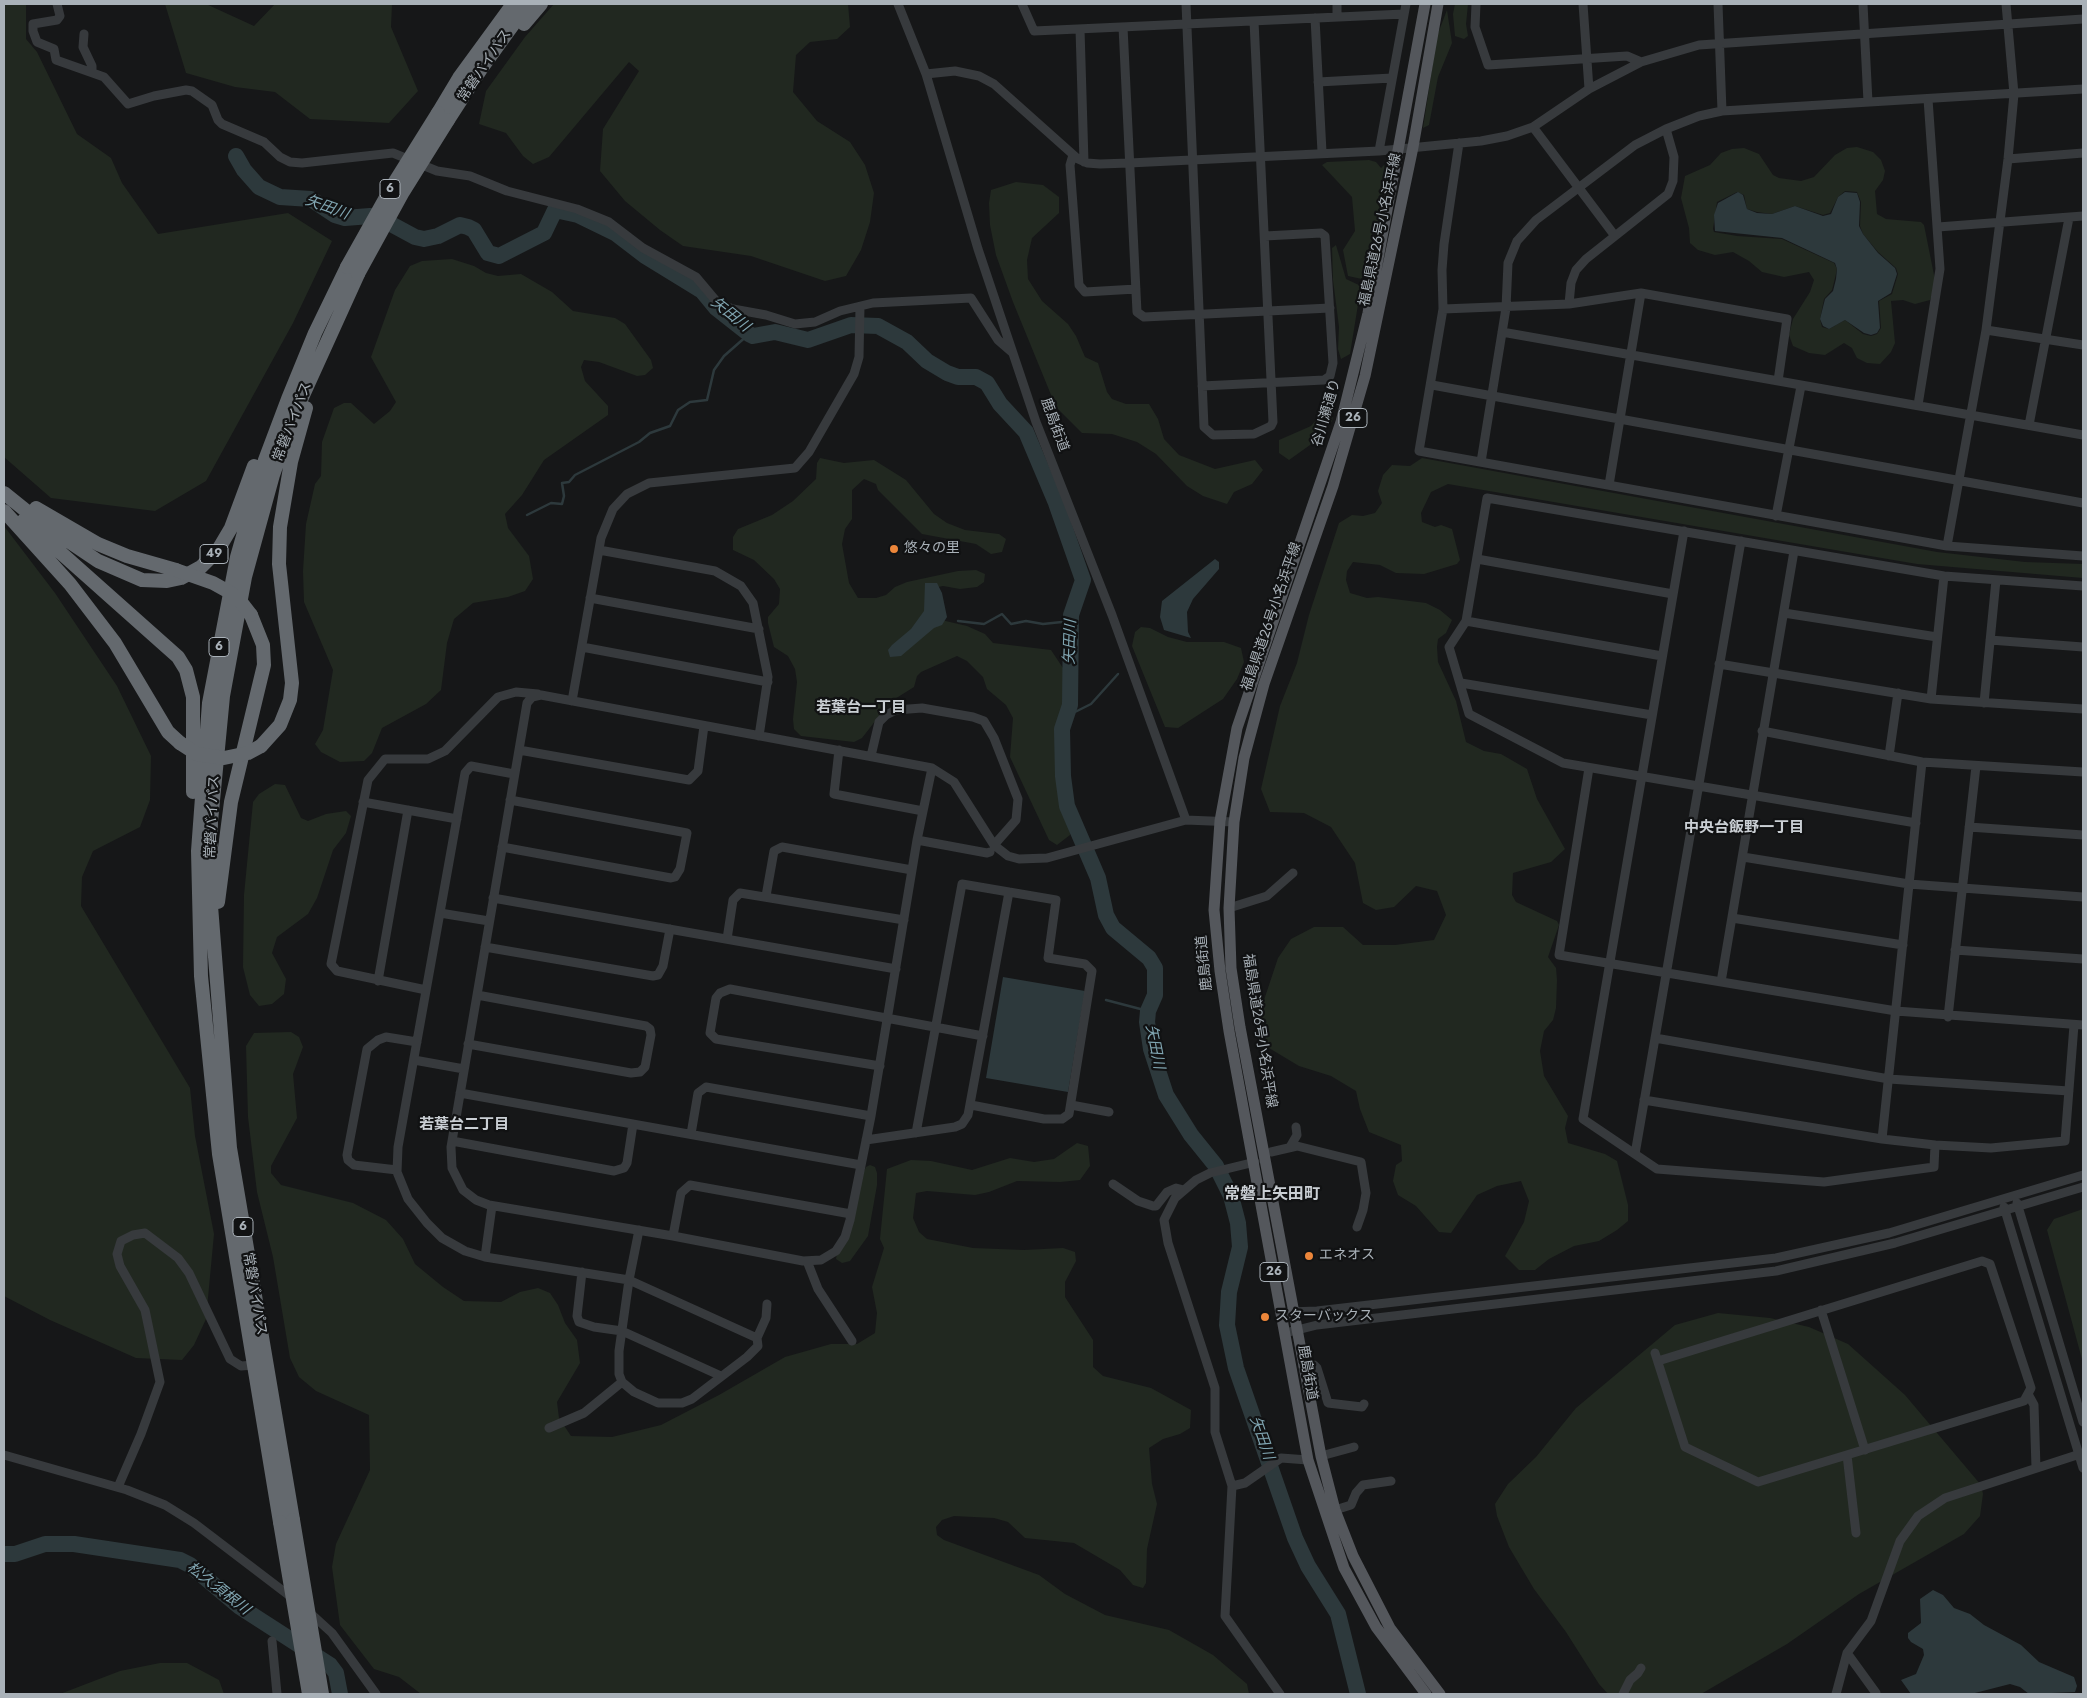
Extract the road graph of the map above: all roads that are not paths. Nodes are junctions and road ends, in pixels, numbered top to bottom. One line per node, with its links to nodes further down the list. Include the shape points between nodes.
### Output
1 (57, 4): 33 (street, via 60,18 35,22 32,27 35,38 40,44 54,49 56,60)
2 (501, 4): 30 (highway)
3 (513, 4): 30 (highway, 常磐バイパス / 6)
4 (528, 4): 42 (highway, 常磐バイパス / 6)
5 (541, 4): 42 (highway)
6 (898, 4): 34 (street, 鹿島街道)
7 (1022, 4): 26 (street, via 1034,31)
8 (1186, 4): 24 (street)
9 (1336, 4): 19 (street)
10 (1406, 4): 18 (street)
11 (1425, 4): 49 (main road, 谷川瀬通り / 26, via 1400,129)
12 (1438, 4): 48 (main road, 福島県道26号小名浜平線 / 26)
13 (1476, 4): 31 (street, via 1475,27 1488,65)
14 (1583, 4): 31 (street)
15 (1718, 4): 29 (street)
16 (1863, 4): 28 (street)
17 (2006, 4): 23 (street)
18 (1404, 14): 19 (street); 35 (street)
19 (1337, 17): 20 (street)
20 (1315, 18): 22 (street); 36 (street)
21 (2083, 19): 23 (street)
22 (1254, 21): 24 (street); 54 (street)
23 (2008, 23): 28 (street); 39 (street)
24 (1187, 25): 25 (street); 56 (street)
25 (1123, 27): 26 (street); 58 (street)
26 (1080, 29): 57 (street)
27 (84, 34): 33 (street, via 83,46)
28 (1866, 35): 29 (street); 41 (street)
29 (1720, 43): 32 (street, via 1699,45); 43 (street)
30 (481, 46): 44 (highway, 常磐バイパス / 6)
31 (1587, 58): 32 (street, via 1626,56); 37 (street)
32 (1640, 62): 37 (street)
33 (92, 72): 69 (street, via 109,82 128,104 186,90 198,94 212,105 222,124 264,142 290,162 393,153 437,171 470,176 507,191 577,209 609,222 643,248 696,277 718,302 733,309 806,324)
34 (926, 74): 53 (street, via 968,72 994,84); 80 (street, 鹿島街道)
35 (1392, 78): 36 (street); 50 (street)
36 (1318, 82): 51 (street)
37 (1589, 89): 45 (street)
38 (2083, 89): 39 (street)
39 (2014, 94): 40 (street); 55 (street)
40 (1928, 99): 41 (street); 63 (street)
41 (1868, 102): 43 (street)
42 (458, 106): 44 (highway, 常磐バイパス / 6)
43 (1722, 111): 46 (street)
44 (443, 116): 77 (highway, 常磐バイパス / 6, bridge, via 393,184)
45 (1533, 127): 47 (street, via 1507,136); 59 (street)
46 (1666, 129): 59 (street, via 1635,145); 65 (street, via 1674,157 1673,181 1668,194)
47 (1459, 143): 48 (street); 72 (street, via 1444,244)
48 (1414, 147): 49 (street); 157 (main road, 福島県道26号小名浜平線 / 26, via 1365,376 1333,486 1261,692 1244,758)
49 (1399, 149): 50 (street); 156 (main road, 谷川瀬通り / 26, via 1368,312 1341,422 1237,728)
50 (1379, 151): 51 (street)
51 (1322, 152): 54 (street)
52 (2083, 153): 55 (street)
53 (1074, 155): 57 (street); 66 (street, via 1070,165 1080,285 1085,292)
54 (1261, 156): 56 (street); 64 (street)
55 (2008, 159): 62 (street)
56 (1193, 160): 58 (street); 74 (street)
57 (1084, 162): 58 (street)
58 (1129, 163): 66 (street)
59 (1578, 188): 65 (street); 71 (street, via 1536,220 1517,241 1508,263)
60 (2083, 216): 61 (street)
61 (2069, 218): 62 (street); 78 (street)
62 (2000, 222): 63 (street); 75 (street)
63 (1938, 228): 88 (street, via 1940,269)
64 (1265, 236): 70 (street, via 1321,233 1325,236); 73 (street)
65 (1616, 236): 68 (street, via 1576,270)
66 (1136, 289): 74 (street, via 1136,312 1144,317)
67 (1641, 292): 68 (street); 81 (street); 82 (street, via 1787,319)
68 (1569, 304): 71 (street)
69 (860, 307): 80 (street, via 873,303 971,298 998,340); 106 (street, via 857,367 795,468 640,486 627,494 613,510 604,528)
70 (1330, 308): 73 (street); 83 (street, via 1333,363 1330,376 1324,380)
71 (1506, 308): 72 (street); 76 (street)
72 (1444, 309): 84 (street)
73 (1269, 311): 74 (street); 83 (street)
74 (1199, 314): 85 (street)
75 (1986, 330): 78 (street); 89 (street)
76 (1502, 332): 81 (street); 87 (street)
77 (322, 334): 98 (highway, 49, via 265,441 231,528 218,550 202,567 181,578 156,581 129,576 74,546); 101 (highway, bridge, via 291,462 280,527 281,598 292,683 290,700 280,725 261,746 248,753 224,758 197,754 180,743 168,732 115,643 65,578); 169 (highway, 常磐バイパス / 6, via 265,460 226,606 207,722); 180 (highway, 常磐バイパス / 6, via 276,467 245,577 223,696 211,822 210,893)
78 (2046, 339): 79 (street); 91 (street)
79 (2083, 345)
80 (1013, 353): 155 (street, 鹿島街道)
81 (1631, 355): 82 (street); 90 (street)
82 (1778, 381): 86 (street)
83 (1272, 382): 85 (street); 85 (street, via 1274,422 1254,434 1213,435 1204,427)
84 (1432, 385): 87 (street); 94 (street, via 1419,451)
85 (1202, 386)
86 (1801, 386): 88 (street); 93 (street)
87 (1491, 397): 90 (street); 94 (street)
88 (1918, 405): 89 (street)
89 (1970, 416): 91 (street); 95 (street)
90 (1619, 419): 93 (street); 97 (street)
91 (2030, 425): 92 (street)
92 (2083, 435)
93 (1789, 450): 95 (street); 102 (street)
94 (1481, 462): 97 (street)
95 (1960, 480): 100 (street); 105 (street)
96 (4, 484): 180 (highway, 49, bridge, via 43,514 98,544 213,583 231,593 251,615 263,646 264,665 231,802)
97 (1609, 485): 102 (street)
98 (4, 493)
99 (4, 502): 169 (highway, via 167,645 186,670 193,697 192,848)
100 (2083, 503)
101 (4, 511)
102 (1776, 516): 105 (street)
103 (1684, 531): 104 (street); 109 (street, via 1487,498); 113 (street)
104 (1741, 541): 107 (street); 123 (street)
105 (1947, 546): 108 (street)
106 (599, 550): 114 (street); 117 (street, via 724,574 741,586 750,598)
107 (1794, 551): 110 (street); 115 (street)
108 (2083, 556)
109 (1477, 559): 113 (street); 116 (street)
110 (1944, 576): 111 (street); 118 (street)
111 (1996, 580): 112 (street); 119 (street)
112 (2083, 586)
113 (1673, 594): 122 (street)
114 (590, 598): 117 (street); 120 (street)
115 (1784, 613): 118 (street); 124 (street)
116 (1466, 621): 122 (street); 126 (street, via 1449,647)
117 (759, 629): 125 (street)
118 (1938, 638): 129 (street)
119 (1990, 640): 121 (street); 131 (street)
120 (582, 647): 125 (street); 130 (street)
121 (2083, 647)
122 (1662, 656): 133 (street)
123 (1720, 664): 124 (street); 148 (street)
124 (1773, 673): 127 (street); 135 (street)
125 (768, 682): 136 (street)
126 (1461, 683): 133 (street); 144 (street, via 1469,714 1563,763)
127 (1898, 693): 129 (street); 140 (street)
128 (541, 695): 130 (street); 137 (street, via 532,696 527,703); 151 (street, via 516,692 498,697 452,745 428,759 385,759 368,780)
129 (1931, 698): 131 (street)
130 (572, 702): 134 (street)
131 (1984, 703): 132 (street)
132 (2083, 709)
133 (1652, 715): 147 (street)
134 (704, 726): 136 (street); 137 (street, via 698,771 689,780)
135 (1762, 731): 140 (street); 149 (street)
136 (759, 736): 138 (street)
137 (519, 750): 146 (street)
138 (839, 750): 139 (street); 153 (street, via 834,794)
139 (871, 756): 143 (street); 163 (street, via 879,722 896,710 922,708 984,721 1018,799 1016,820)
140 (1889, 756): 141 (street)
141 (1922, 762): 142 (street); 158 (street)
142 (1976, 766): 145 (street); 159 (street)
143 (932, 768): 153 (street); 163 (street, via 954,782)
144 (1589, 768): 147 (street); 186 (street, via 1559,955)
145 (2083, 772)
146 (514, 774): 150 (street); 154 (street, via 468,768)
147 (1641, 777): 148 (street); 186 (street)
148 (1698, 786): 149 (street); 188 (street)
149 (1753, 795): 158 (street); 164 (street)
150 (510, 800): 162 (street); 162 (street, via 687,833 680,869 671,878)
151 (363, 802): 152 (street); 189 (street, via 331,964 337,971)
152 (408, 810): 154 (street); 189 (street)
153 (923, 811): 161 (street)
154 (457, 819): 175 (street)
155 (1186, 820): 156 (street); 163 (street, via 1039,860 1008,856)
156 (1220, 821): 157 (street); 227 (main road, 鹿島街道 / 26, via 1214,910 1220,971)
157 (1234, 822): 174 (main road, 福島県道26号小名浜平線 / 26)
158 (1916, 822): 167 (street)
159 (1969, 827): 160 (street); 168 (street)
160 (2083, 835)
161 (917, 840): 163 (street, via 987,853); 165 (street)
162 (502, 847): 173 (street)
163 (992, 848)
164 (1743, 858): 167 (street); 176 (street)
165 (912, 870): 171 (street, via 782,847 774,851); 177 (street)
166 (1293, 873): 174 (street, via 1266,896)
167 (1909, 884): 168 (street); 182 (street)
168 (1962, 889): 172 (street); 184 (street)
169 (198, 890): 257 (highway, 常磐バイパス / 6, via 200,976 219,1154)
170 (1009, 892): 197 (street, via 962,884); 198 (street); 210 (street, via 1056,900 1048,958 1085,964 1092,971)
171 (766, 896): 177 (street); 181 (street, via 737,895)
172 (2083, 897)
173 (493, 898): 178 (street); 179 (street)
174 (1228, 908): 251 (main road, 福島県道26号小名浜平線 / 26, via 1231,968)
175 (440, 912): 178 (street); 191 (street)
176 (1732, 918): 182 (street); 190 (street)
177 (904, 920): 187 (street)
178 (489, 921): 183 (street)
179 (670, 929): 181 (street); 183 (street, via 663,966 654,976)
180 (214, 932): 278 (highway, 常磐バイパス / 6, via 230,1148)
181 (727, 939): 187 (street)
182 (1903, 946): 193 (street)
183 (485, 947): 192 (street)
184 (1955, 950): 185 (street); 194 (street)
185 (2083, 959)
186 (1610, 964): 188 (street); 225 (street, via 1583,1119)
187 (896, 969): 195 (street)
188 (1666, 974): 190 (street); 199 (street)
189 (378, 981): 191 (street)
190 (1721, 982): 193 (street)
191 (426, 990): 200 (street)
192 (477, 995): 201 (street); 201 (street, via 646,1026 650,1035 645,1067 640,1072 631,1073)
193 (1896, 1011): 194 (street); 205 (street)
194 (1948, 1017): 196 (street)
195 (888, 1018): 197 (street); 203 (street); 203 (street, via 730,989 720,993 714,1008 710,1033 716,1039)
196 (2079, 1025): 206 (street)
197 (936, 1027): 198 (street); 215 (street)
198 (983, 1036): 209 (street)
199 (1655, 1038): 205 (street); 208 (street)
200 (417, 1042): 202 (street); 230 (street, via 386,1037 367,1048 347,1155 354,1165)
201 (468, 1044): 204 (street)
202 (414, 1060): 204 (street); 230 (street, via 398,1147)
203 (880, 1066): 212 (street)
204 (464, 1068): 207 (street)
205 (1889, 1079): 206 (street); 217 (street)
206 (2069, 1091): 221 (street, via 2065,1141 1991,1148)
207 (460, 1093): 213 (street); 219 (street)
208 (1644, 1100): 217 (street); 225 (street)
209 (971, 1105): 210 (street, via 1062,1120 1067,1117); 215 (street, via 962,1124)
210 (1071, 1105): 211 (street)
211 (1109, 1112)
212 (871, 1116): 216 (street, via 706,1088 698,1093); 218 (street)
213 (633, 1124): 216 (street); 219 (street, via 627,1163 620,1170)
214 (1296, 1127): 222 (street)
215 (916, 1133): 218 (street)
216 (691, 1134): 229 (street)
217 (1882, 1139): 221 (street)
218 (866, 1140): 229 (street)
219 (452, 1141): 238 (street, via 451,1163 458,1183 476,1200)
220 (1311, 1143): 222 (street)
221 (1935, 1145): 225 (street, via 1934,1167 1824,1182 1657,1169)
222 (1294, 1146): 223 (street); 226 (street)
223 (1271, 1152)
224 (1353, 1153): 226 (street)
225 (1635, 1154)
226 (1338, 1156): 232 (street, via 1361,1162)
227 (1255, 1162): 235 (street, via 1210,1173); 251 (main road, 鹿島街道 / 26)
228 (1365, 1164): 232 (street)
229 (861, 1165): 241 (street)
230 (397, 1170): 245 (street, via 408,1199 442,1238 465,1251)
231 (2083, 1175): 236 (street)
232 (1364, 1176): 242 (street, via 1365,1204)
233 (1113, 1184): 235 (street, via 1138,1201 1152,1206 1156,1206 1167,1192 1176,1188)
234 (2083, 1187): 239 (street)
235 (1184, 1190): 275 (street, via 1167,1211 1165,1230 1215,1388 1215,1432)
236 (2014, 1196): 237 (street); 239 (street)
237 (2002, 1201): 240 (street); 251 (street, via 1890,1233 1776,1258)
238 (492, 1206): 243 (street); 245 (street)
239 (2019, 1207): 240 (street); 263 (street)
240 (2006, 1212): 253 (street, via 1776,1271 1317,1325); 267 (street)
241 (851, 1214): 244 (street, via 690,1185 681,1193); 246 (street, via 845,1237 836,1251 821,1260)
242 (1357, 1227)
243 (639, 1230): 244 (street); 248 (street)
244 (673, 1236): 246 (street)
245 (485, 1257): 247 (street)
246 (807, 1261): 256 (street, via 818,1289)
247 (582, 1272): 248 (street); 252 (street, via 580,1322)
248 (629, 1280): 252 (street); 255 (street)
249 (767, 1304): 255 (street, via 766,1318)
250 (1821, 1310): 261 (street, via 1982,1261 1990,1264 2031,1388); 266 (street); 269 (street, via 1656,1357 1685,1447 1758,1482)
251 (1287, 1312): 253 (main road, 福島県道26号小名浜平線 / 26); 254 (main road, 鹿島街道 / 26)
252 (622, 1331): 259 (street); 260 (street, via 617,1365)
253 (1298, 1331): 254 (street); 258 (main road, 福島県道26号小名浜平線 / 26)
254 (1285, 1333): 271 (main road, 鹿島街道 / 26)
255 (757, 1338): 259 (street, via 758,1346)
256 (852, 1341)
257 (254, 1364): 276 (street, via 242,1366 230,1358 189,1273 178,1258 144,1233 132,1234 121,1241 117,1254 120,1266 145,1310 160,1382); 278 (highway, 常磐バイパス / 6)
258 (1303, 1366): 262 (street, via 1314,1365 1317,1368 1328,1403 1362,1407); 270 (main road, 福島県道26号小名浜平線 / 26)
259 (721, 1376): 260 (street, via 692,1399 672,1405 658,1403 634,1392)
260 (622, 1382): 264 (street, via 584,1414)
261 (2028, 1394): 266 (street, via 2024,1401); 272 (street, via 2034,1405)
262 (1364, 1404)
263 (2083, 1422)
264 (549, 1428)
265 (1354, 1447): 270 (street)
266 (1865, 1450): 269 (street)
267 (2081, 1454): 272 (street); 273 (street)
268 (4, 1455): 276 (street)
269 (1847, 1455): 279 (street)
270 (1321, 1456): 277 (main road, 福島県道26号小名浜平線 / 26)
271 (1308, 1460): 275 (street, via 1281,1458 1245,1483); 289 (main road, 鹿島街道 / 26, via 1344,1568 1376,1627)
272 (2036, 1468): 281 (street, via 1946,1498 1918,1516 1900,1541 1871,1621)
273 (2083, 1468)
274 (1391, 1481): 277 (street, via 1363,1485 1350,1505)
275 (1232, 1486): 288 (street, via 1225,1616)
276 (118, 1487): 287 (street, via 165,1505 194,1523 295,1600 332,1633)
277 (1335, 1510): 290 (main road, 福島県道26号小名浜平線 / 26, via 1353,1556 1390,1628)
278 (286, 1521): 285 (highway, 常磐バイパス / 6, bridge); 286 (highway, 常磐バイパス / 6, bridge)
279 (1856, 1533)
280 (272, 1641): 284 (street)
281 (1847, 1654): 283 (street); 292 (street)
282 (1640, 1668): 291 (street)
283 (1876, 1693)
284 (278, 1694)
285 (309, 1694)
286 (322, 1694)
287 (376, 1694)
288 (1280, 1694)
289 (1426, 1694)
290 (1440, 1694)
291 (1623, 1694)
292 (1836, 1694)

